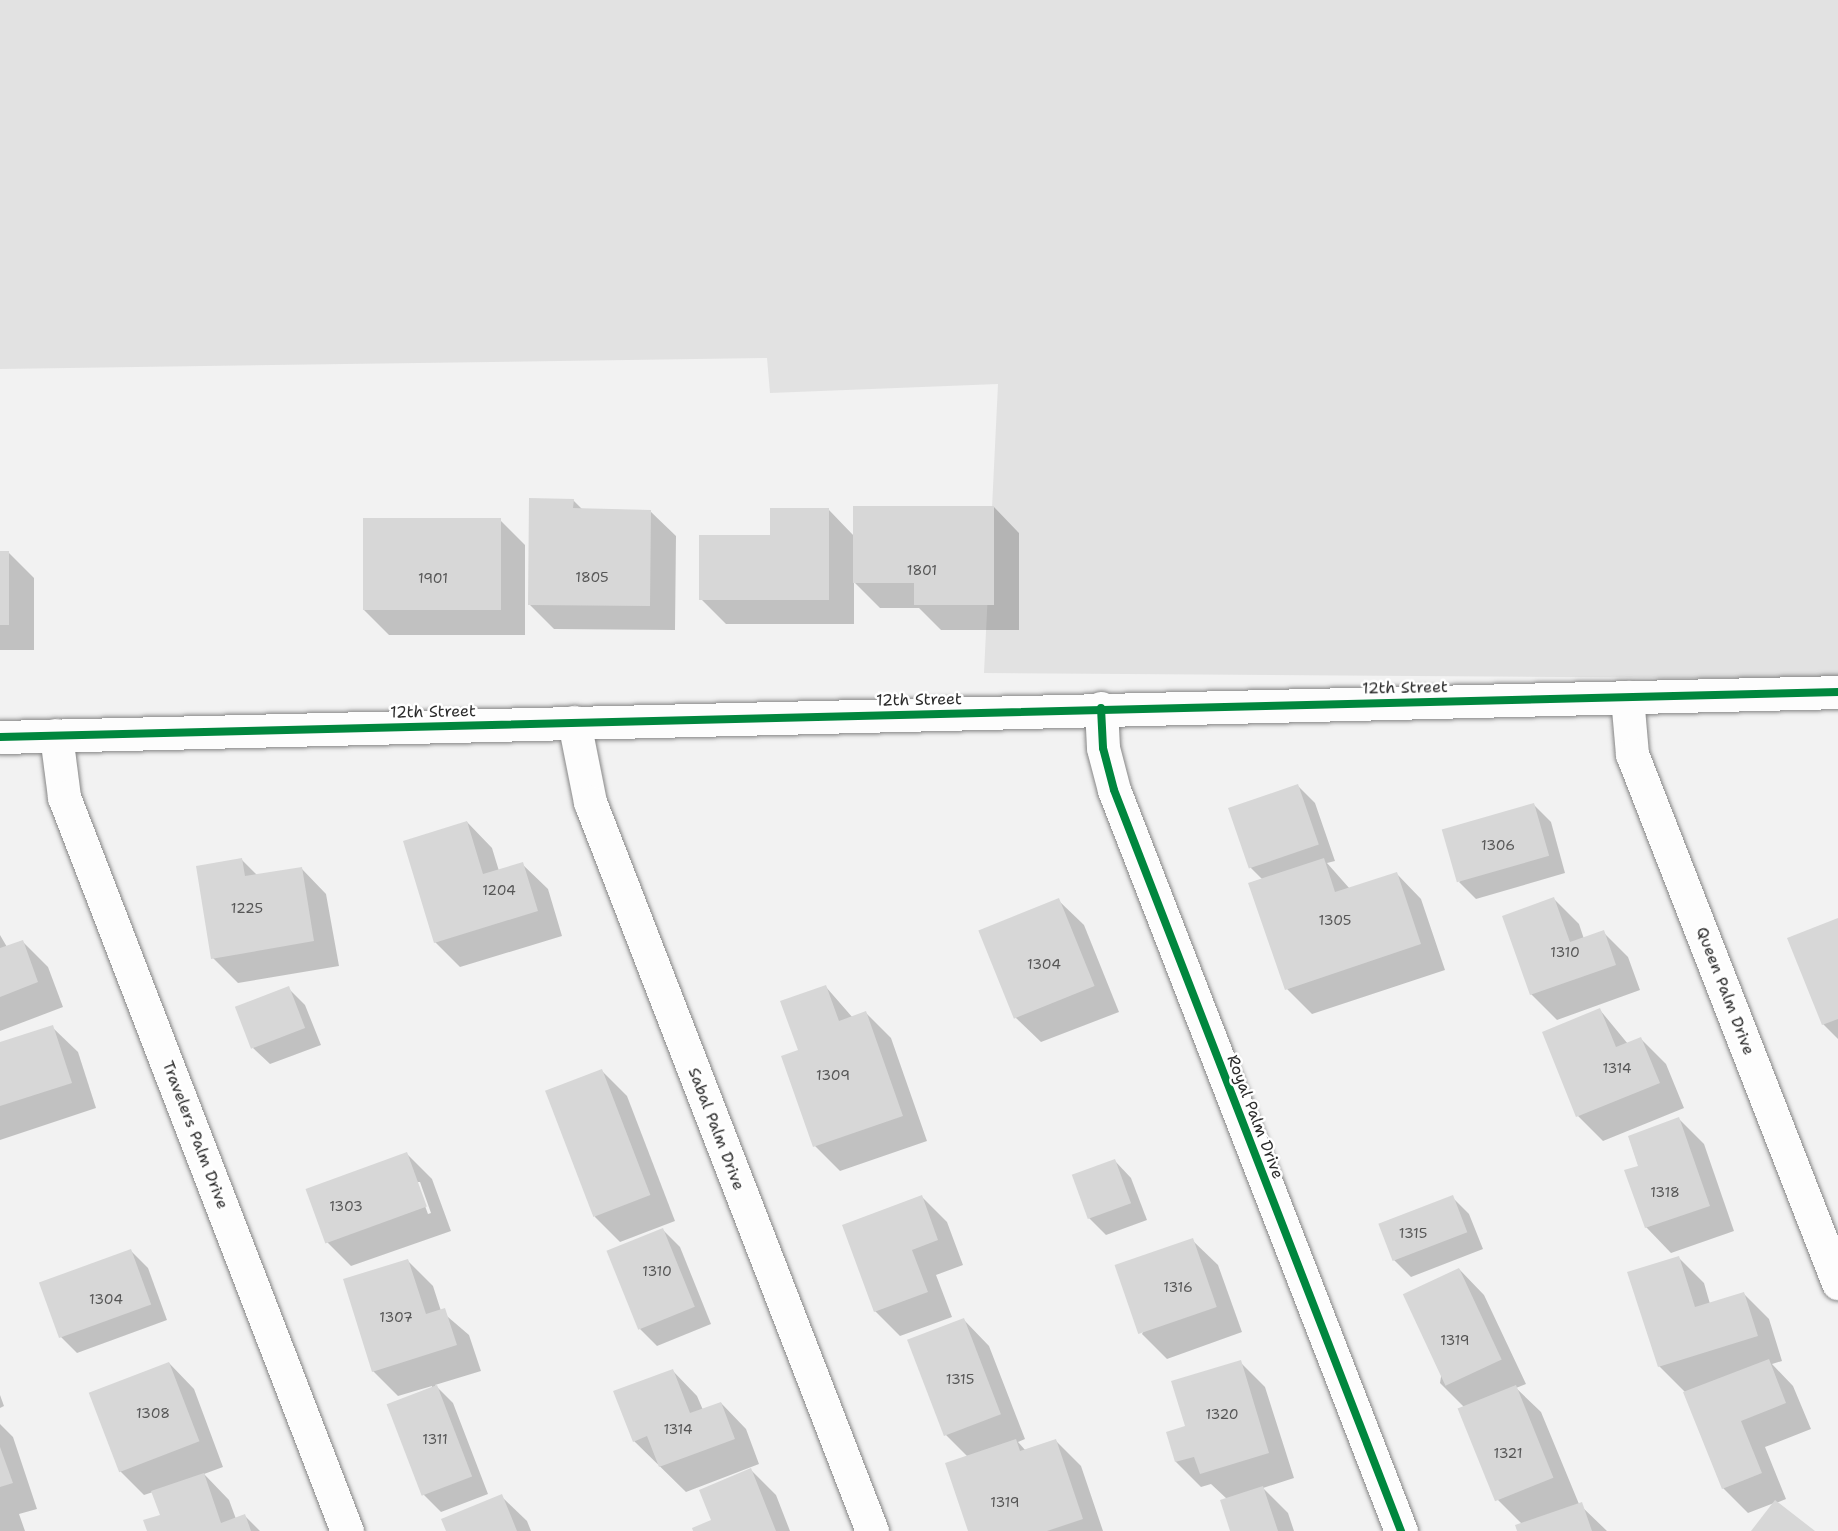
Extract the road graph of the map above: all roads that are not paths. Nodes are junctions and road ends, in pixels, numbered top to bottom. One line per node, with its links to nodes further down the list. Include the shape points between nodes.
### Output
1 (1838, 692): 2 (street, 12th Street)
2 (1627, 696): 3 (street, 12th Street); 7 (street, Queen Palm Drive, via 1632,754)
3 (1101, 708): 4 (street, 12th Street); 10 (street, Royal Palm Drive, via 1103,748 1114,790)
4 (574, 722): 5 (street, 12th Street); 9 (street, Sabal Palm Drive, via 590,802)
5 (56, 735): 6 (street, 12th Street); 8 (street, Travelers Palm Drive, via 64,797)
6 (0, 737)
7 (1838, 1283)
8 (347, 1531)
9 (872, 1531)
10 (1401, 1531)

